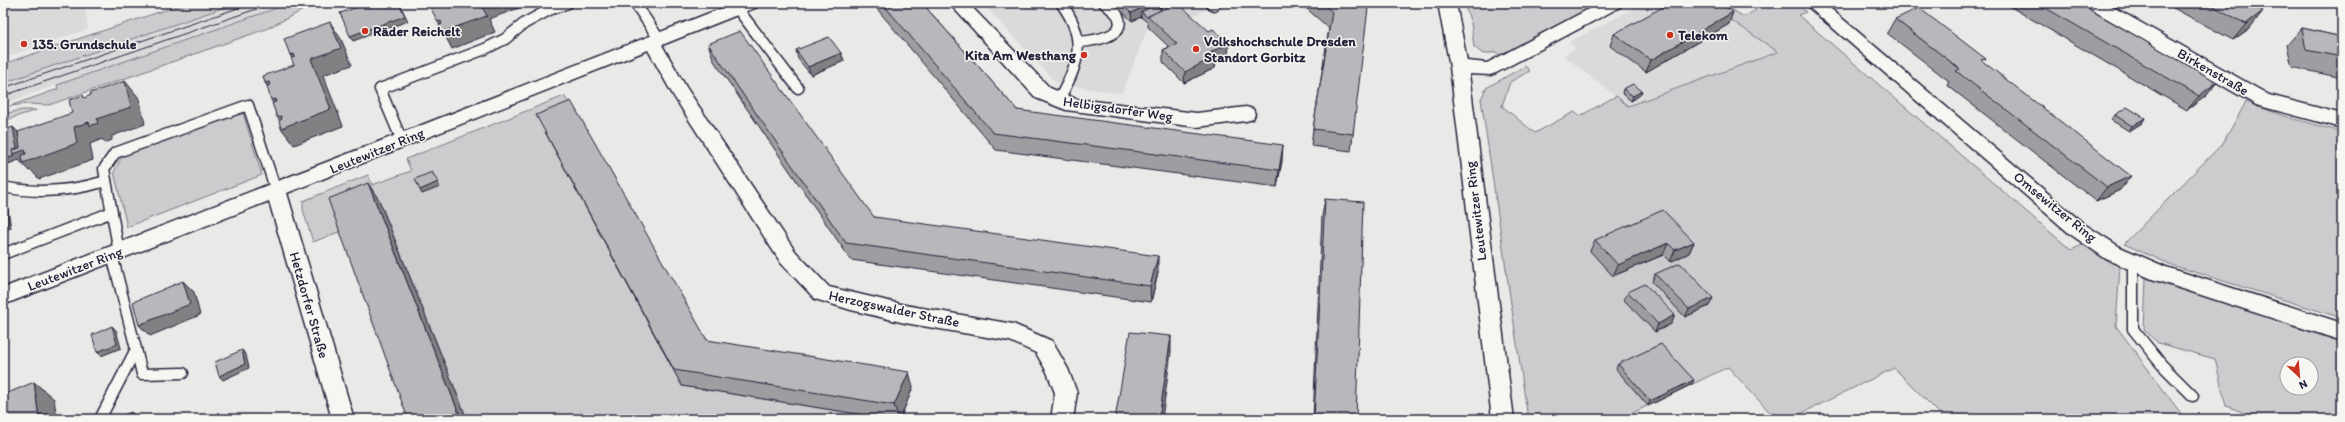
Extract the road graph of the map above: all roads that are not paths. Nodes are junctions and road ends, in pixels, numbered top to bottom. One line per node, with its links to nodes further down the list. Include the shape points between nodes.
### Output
1 (568, 3): 18 (lane, via 525,23 505,39 485,49 380,89)
2 (635, 3): 11 (lane)
3 (958, 3): 15 (street, Helbigsdorfer Weg, via 1043,93)
4 (1061, 3): 12 (lane, via 1073,18)
5 (1104, 3): 12 (lane, via 1118,16 1119,24 1115,32 1102,39)
6 (1447, 3): 13 (street, Leutewitzer Ring)
7 (1614, 3): 13 (street, via 1490,69)
8 (1813, 3): 25 (street, Omsewitzer Ring, via 2077,228 2113,253)
9 (2092, 3): 17 (street, Birkenstraße, via 2263,100)
10 (744, 6): 11 (street, Leutewitzer Ring); 14 (lane)
11 (656, 41): 18 (street, Leutewitzer Ring); 33 (street, Herzogswalder Straße, via 679,90 788,257 822,293 905,314 1013,333 1044,347 1057,369 1066,393)
12 (1079, 42): 15 (lane, via 1077,62)
13 (1459, 67): 34 (street, Leutewitzer Ring)
14 (798, 88)
15 (1058, 100): 16 (street, Helbigsdorfer Weg, via 1073,105 1197,120)
16 (1246, 114)
17 (2342, 121)
18 (402, 141): 21 (street, Leutewitzer Ring)
19 (106, 181): 20 (lane, via 90,186 18,191); 21 (lane, via 104,169 114,153 248,105); 22 (lane)
20 (3, 187)
21 (276, 191): 24 (street, Leutewitzer Ring); 32 (street, Hetzdorfer Straße)
22 (112, 212): 23 (lane); 24 (lane)
23 (3, 254)
24 (116, 254): 26 (street, Leutewitzer Ring); 28 (lane)
25 (2133, 262): 27 (street, Omsewitzer Ring, via 2159,273); 30 (lane, via 2132,329 2162,366)
26 (3, 297)
27 (2342, 332)
28 (136, 349): 29 (lane, via 142,374); 31 (lane)
29 (183, 373)
30 (2194, 396)
31 (100, 419)
32 (343, 419)
33 (1062, 419)
34 (1503, 419)

